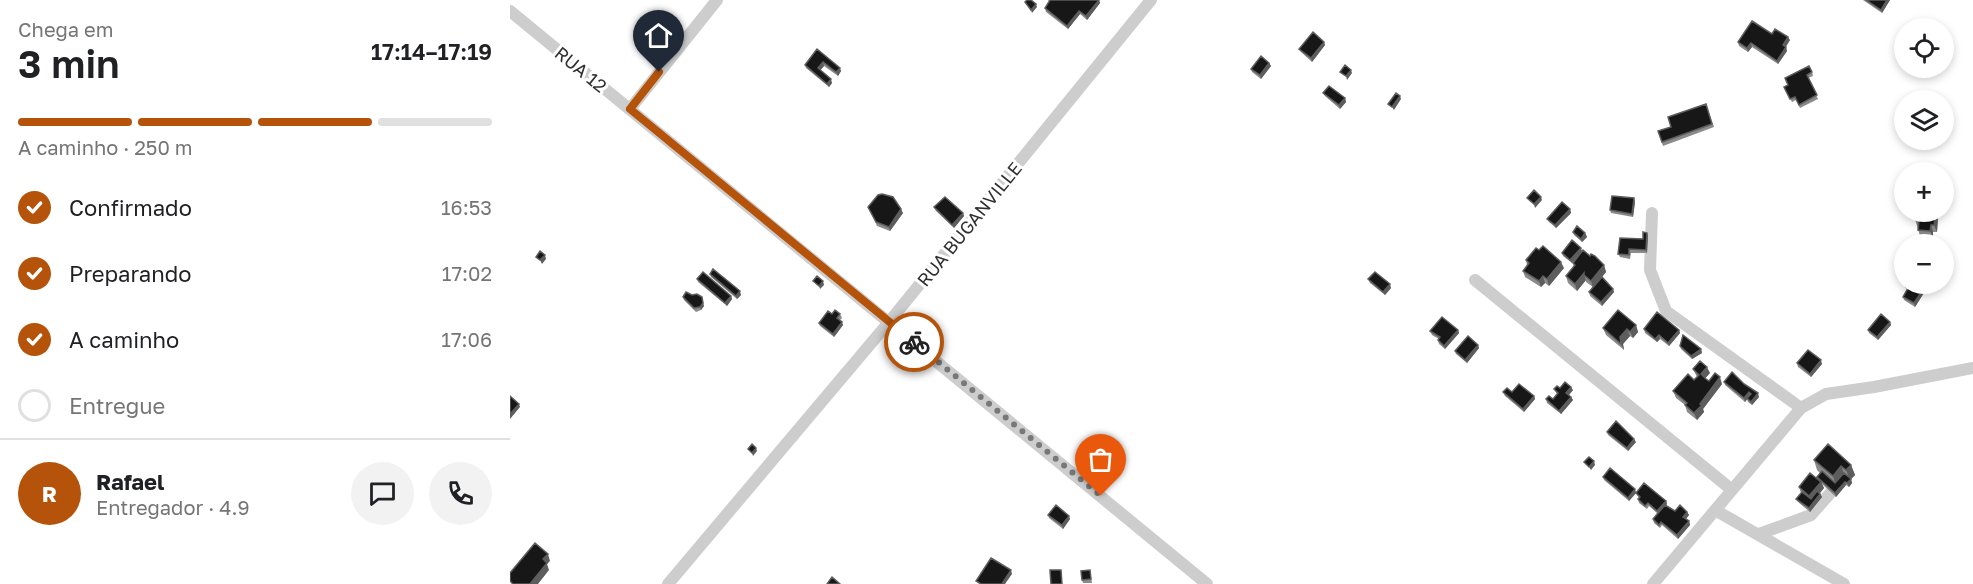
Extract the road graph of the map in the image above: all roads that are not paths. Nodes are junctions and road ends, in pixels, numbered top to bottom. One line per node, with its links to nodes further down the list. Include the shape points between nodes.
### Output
1 (717, 0): 4 (street)
2 (1151, 0): 7 (street, RUA BUGANVILLE)
3 (510, 11): 4 (street, RUA 12)
4 (630, 109): 7 (street, RUA 12)
5 (1652, 213): 9 (street, via 1650,270 1666,311)
6 (1475, 280): 11 (street)
7 (889, 322): 14 (street, RUA BUGANVILLE); 15 (street, RUA 12)
8 (1973, 368): 9 (street, via 1826,394)
9 (1801, 408): 11 (street)
10 (1842, 480): 13 (street, via 1811,515)
11 (1732, 490): 12 (street)
12 (1715, 510): 13 (street); 16 (street)
13 (1759, 534): 17 (street)
14 (668, 584)
15 (1207, 584)
16 (1653, 584)
17 (1844, 584)

